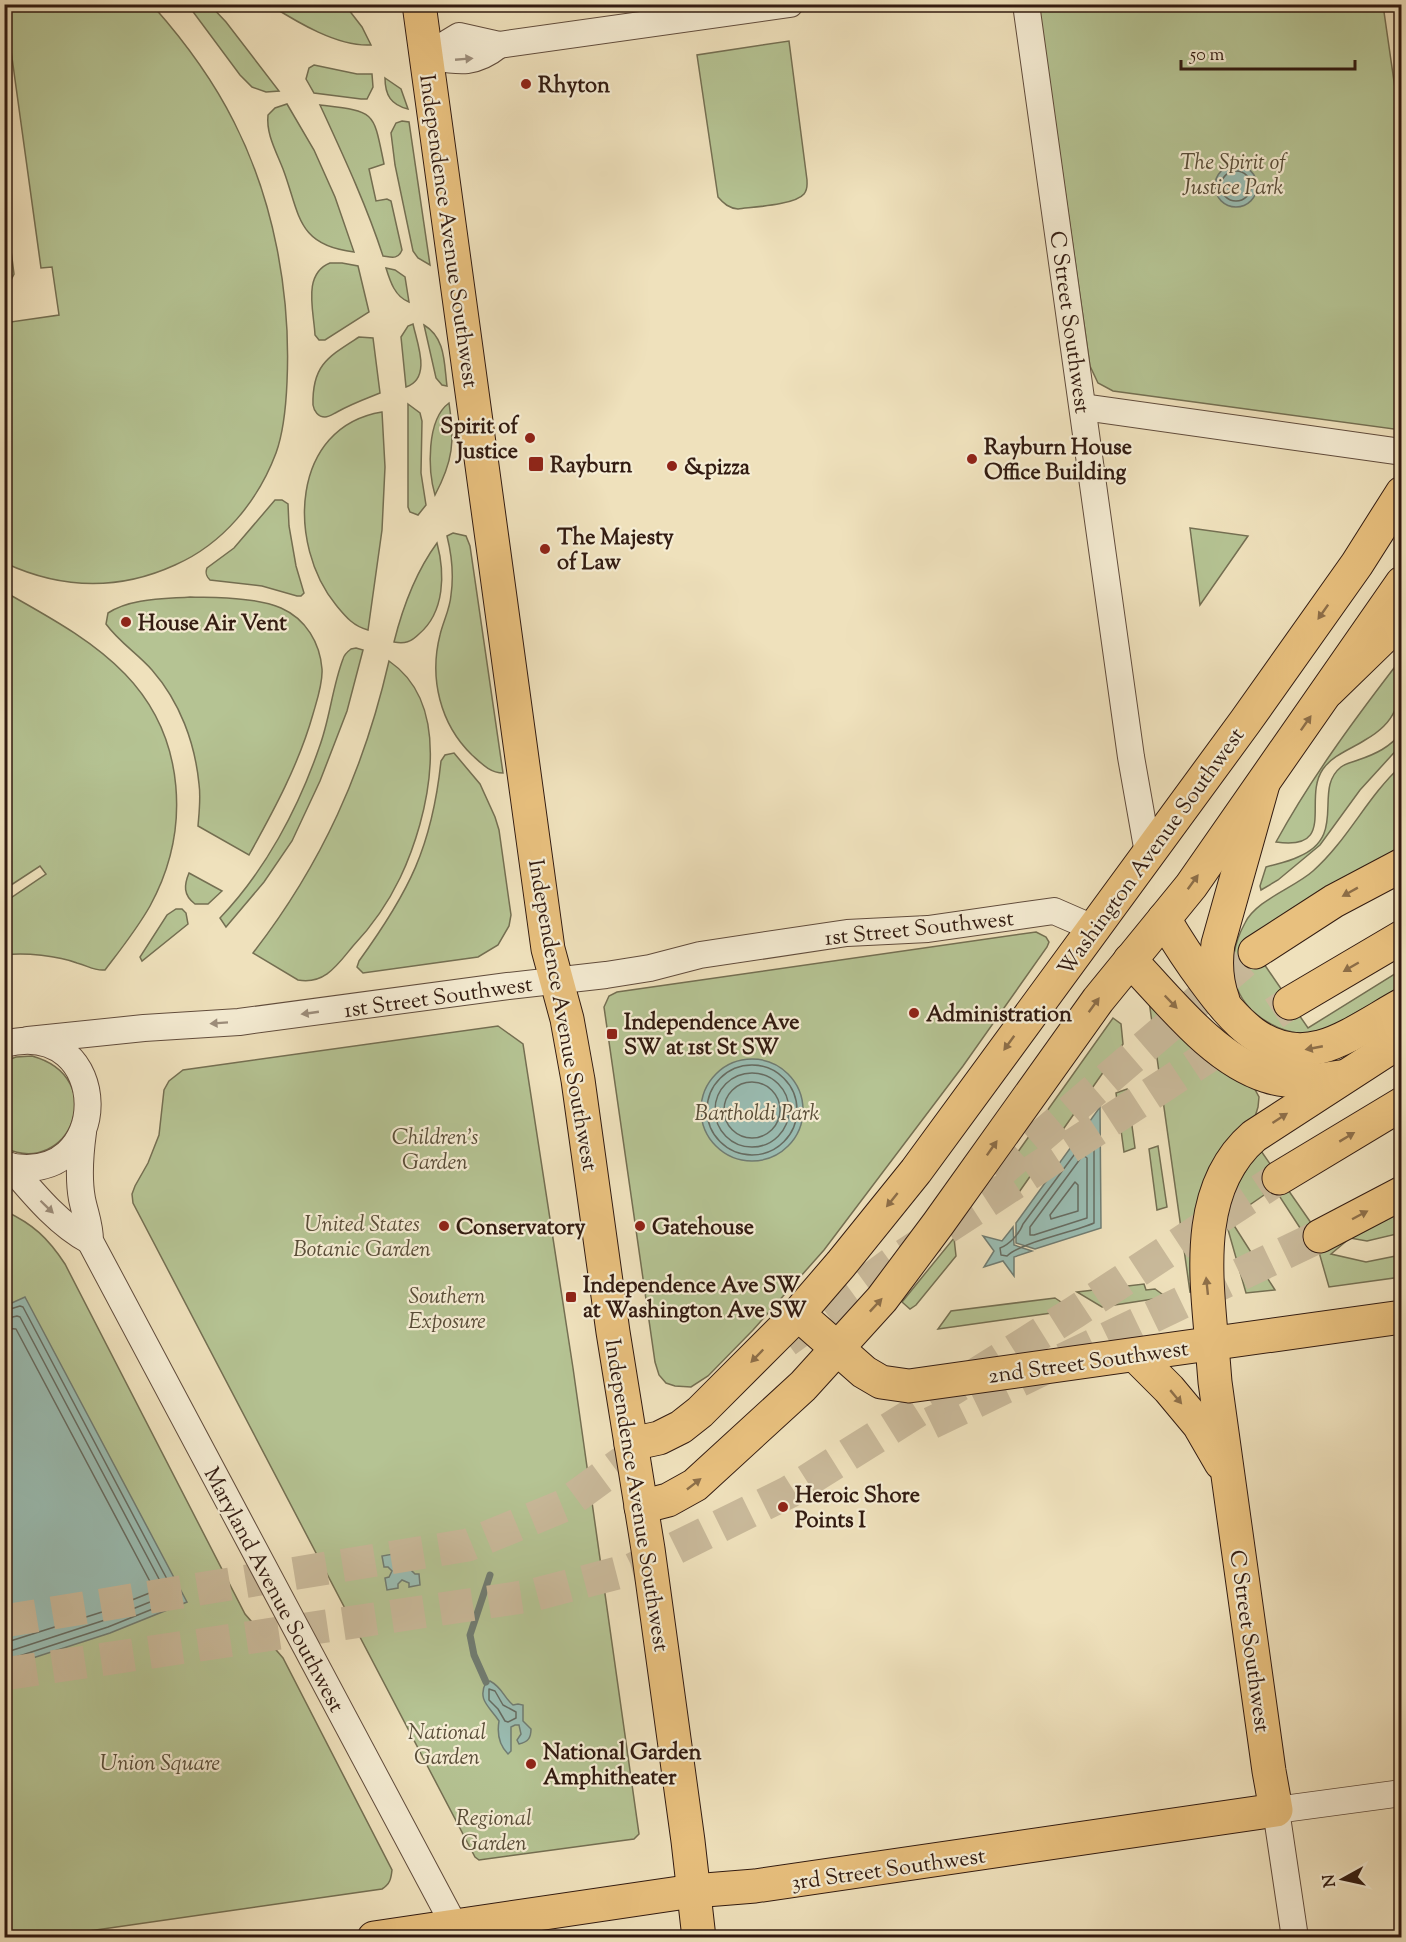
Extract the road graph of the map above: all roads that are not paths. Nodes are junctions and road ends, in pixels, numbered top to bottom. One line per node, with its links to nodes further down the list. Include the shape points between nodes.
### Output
1 (419, 4): 4 (main road, Independence Avenue Southwest)
2 (790, 4): 4 (street, via 500,45 485,56 461,61)
3 (1026, 4): 5 (street, C Street Southwest)
4 (426, 56): 19 (main road, Independence Avenue Southwest)
5 (1083, 407): 6 (street); 12 (street, C Street Southwest)
6 (1401, 452)
7 (1401, 493): 12 (main road, Washington Avenue Southwest, one-way to 12, via 1357,564)
8 (1401, 584): 10 (main road, Washington Avenue Southwest)
9 (1401, 619): 10 (main road)
10 (1328, 691): 11 (main road, Washington Avenue Southwest, one-way to 10)
11 (1263, 784): 14 (main road, Washington Avenue Southwest, one-way to 11); 22 (main road, via 1215,962)
12 (1148, 853): 14 (main road); 15 (main road, Washington Avenue Southwest)
13 (1401, 865): 17 (main road, one-way to 17, via 1334,901)
14 (1164, 919): 18 (main road, Washington Avenue Southwest); 22 (main road)
15 (1093, 928): 18 (main road); 19 (street, 1st Street Southwest, via 1054,911 928,929 847,933 700,955 650,968); 33 (main road, Washington Avenue Southwest, one-way to 33, via 916,1171)
16 (1401, 938): 20 (main road, one-way to 20)
17 (1256, 952)
18 (1130, 960): 25 (main road, one-way to 25, via 1204,1037 1237,1063 1285,1080); 36 (main road, Washington Avenue Southwest, one-way to 18, via 882,1299)
19 (555, 980): 24 (street, 1st Street Southwest, one-way to 24, via 239,1022); 38 (main road, Independence Avenue Southwest, via 578,1080)
20 (1290, 1003)
21 (1401, 1005): 22 (main road, one-way to 22, via 1333,1043 1305,1050 1272,1045)
22 (1228, 1012)
23 (1401, 1040): 25 (main road, C Street Southwest)
24 (16, 1042): 27 (street, Maryland Avenue Southwest, via 41,1042 74,1063 82,1074 89,1099)
25 (1345, 1076): 35 (main road, C Street Southwest, one-way to 25, via 1205,1259 1212,1214 1224,1176 1245,1143)
26 (1401, 1104): 29 (main road, one-way to 26)
27 (83, 1132): 28 (street, via 70,1150 53,1162 37,1167); 32 (street, Maryland Avenue Southwest, via 80,1173)
28 (7, 1166): 32 (street, Maryland Avenue Southwest, one-way to 32, via 74,1233)
29 (1279, 1178)
30 (1401, 1193): 31 (main road, one-way to 30)
31 (1320, 1236)
32 (90, 1241): 44 (street, Maryland Avenue Southwest)
33 (798, 1314): 36 (main road, 2nd Street Southwest); 38 (main road, Washington Avenue Southwest, one-way to 38, via 700,1412 659,1438)
34 (1401, 1317): 35 (main road, 2nd Street Southwest)
35 (1212, 1344): 37 (main road, 2nd Street Southwest); 39 (main road, C Street Southwest)
36 (836, 1347): 37 (main road, 2nd Street Southwest, via 881,1382 909,1386); 40 (main road, Washington Avenue Southwest, one-way to 36, via 668,1500 695,1485 802,1386)
37 (1135, 1355): 39 (main road, one-way to 39, via 1199,1425)
38 (631, 1444): 40 (main road, Independence Avenue Southwest)
39 (1229, 1478): 42 (main road, C Street Southwest)
40 (641, 1507): 43 (main road, Independence Avenue Southwest)
41 (1401, 1793): 42 (street, 3rd Street Southwest)
42 (1276, 1810): 43 (main road, 3rd Street Southwest); 47 (street, C Street Southwest)
43 (693, 1892): 44 (main road, 3rd Street Southwest); 46 (main road, Independence Avenue Southwest)
44 (458, 1932): 45 (main road, 3rd Street Southwest)
45 (374, 1938)
46 (699, 1938)
47 (1295, 1938)

